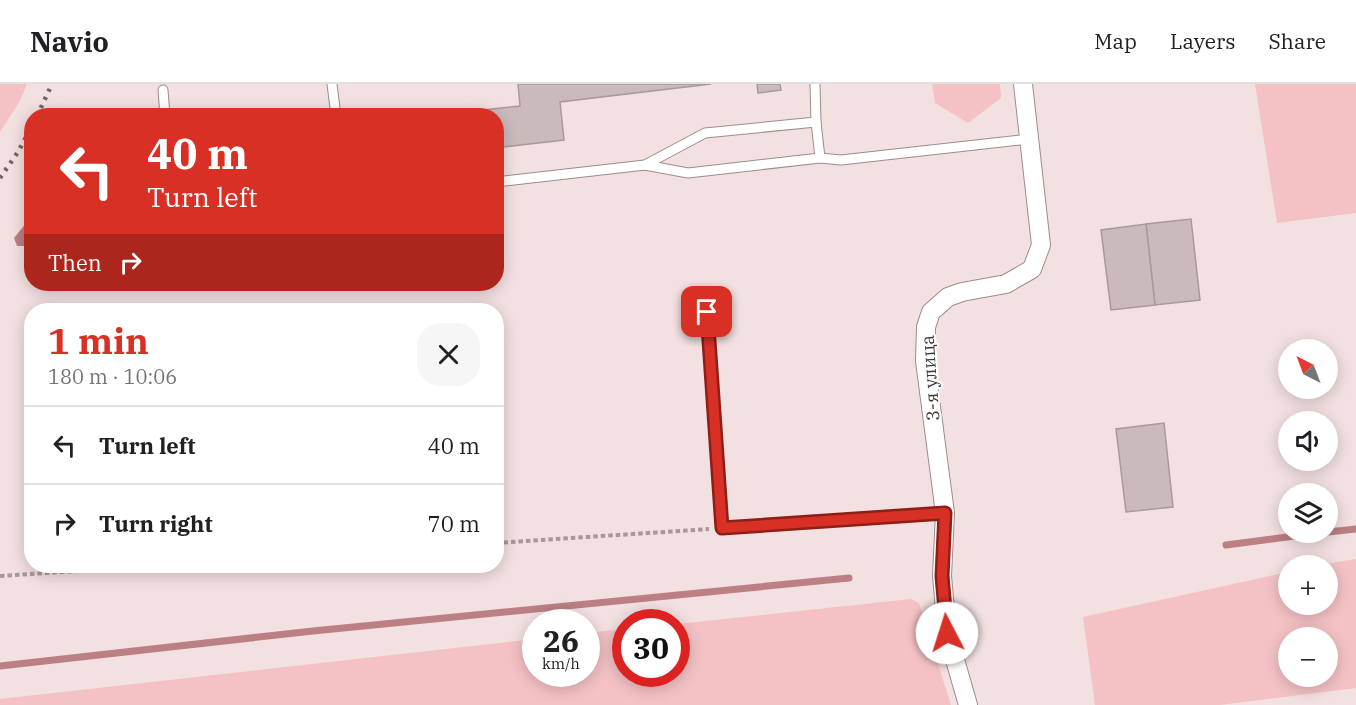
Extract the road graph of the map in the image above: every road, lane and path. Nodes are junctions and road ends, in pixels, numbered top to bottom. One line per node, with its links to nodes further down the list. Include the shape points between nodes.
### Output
1 (332, 84): 6 (lane)
2 (815, 84): 7 (lane)
3 (1023, 84): 8 (street, 3-я улица)
4 (163, 90): 5 (lane)
5 (164, 108)
6 (335, 108)
7 (816, 122): 9 (lane); 10 (lane, via 705,133)
8 (1029, 139): 9 (lane, via 842,160); 13 (street, 3-я улица, via 1041,245 1032,269 1006,284 948,297 931,312 926,327 925,361)
9 (820, 158): 10 (lane, via 688,173)
10 (645, 165): 11 (lane)
11 (504, 181)
12 (707, 312): 14 (lane)
13 (945, 513): 14 (lane); 18 (street, 3-я улица, via 942,576 947,633)
14 (722, 528): 15 (path)
15 (504, 542)
16 (47, 573): 17 (path)
17 (0, 576)
18 (968, 705)

